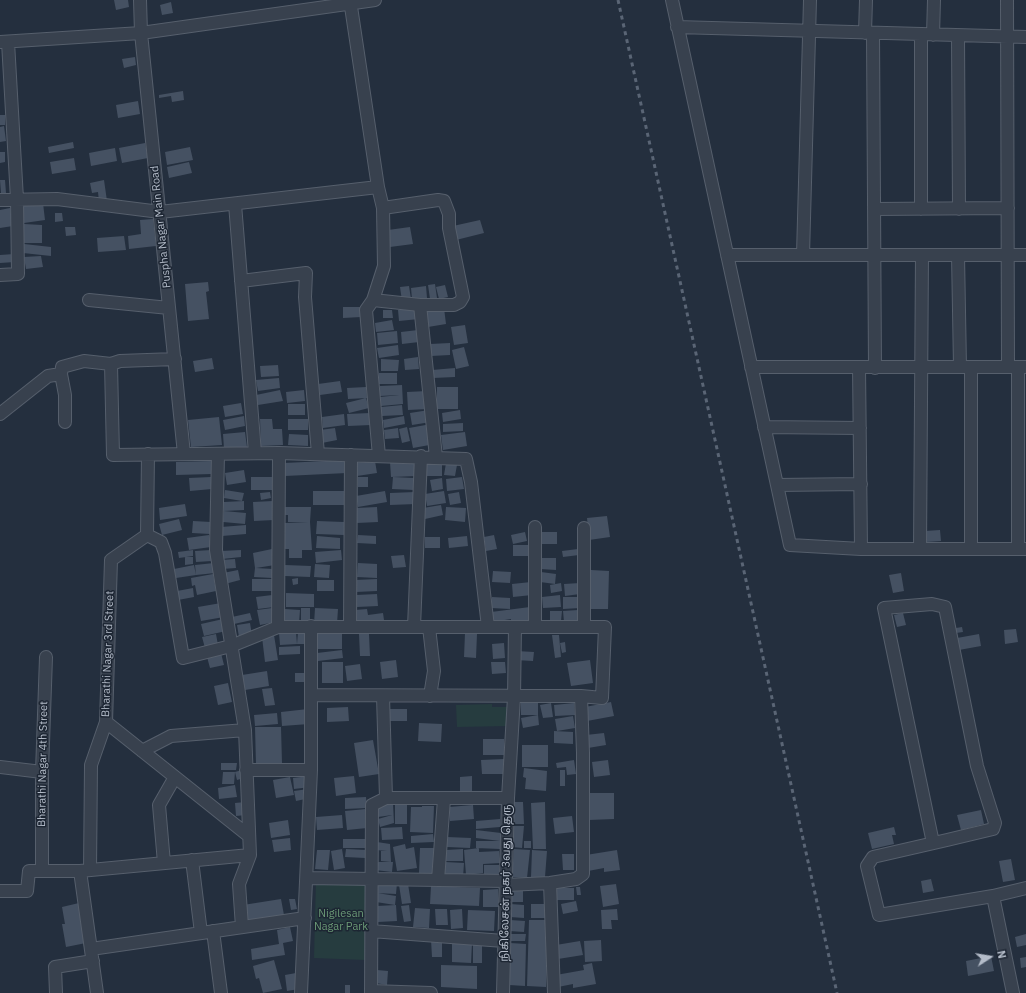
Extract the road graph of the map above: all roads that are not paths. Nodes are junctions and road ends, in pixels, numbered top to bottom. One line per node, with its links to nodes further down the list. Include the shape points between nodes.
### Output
1 (140, 0): 11 (street, Puspha Nagar Main Road)
2 (375, 0): 8 (street)
3 (672, 0): 9 (street)
4 (810, 0): 10 (street)
5 (866, 0): 12 (street)
6 (934, 0): 13 (street)
7 (1007, 0): 15 (street)
8 (351, 2): 11 (street); 18 (street)
9 (677, 27): 10 (street); 28 (street)
10 (809, 31): 12 (street); 29 (street)
11 (141, 33): 17 (street); 27 (street, Puspha Nagar Main Road)
12 (869, 33): 13 (street); 24 (street)
13 (927, 35): 14 (street); 25 (street)
14 (958, 36): 15 (street); 26 (street)
15 (1006, 37): 16 (street); 23 (street)
16 (1026, 38)
17 (4, 42): 19 (street)
18 (378, 188): 21 (street); 22 (street)
19 (17, 199): 20 (street); 27 (street, via 57,200); 35 (street, via 18,274)
20 (0, 200)
21 (235, 204): 27 (street); 36 (street)
22 (383, 208): 38 (street, via 384,266); 39 (street, via 438,200 444,201 449,214 449,228 464,297 454,305)
23 (1008, 208): 26 (street); 33 (street)
24 (874, 209): 25 (street); 30 (street)
25 (920, 209): 26 (street)
26 (959, 209)
27 (160, 212): 40 (street, Puspha Nagar Main Road)
28 (727, 255): 29 (street); 43 (street)
29 (803, 255): 30 (street)
30 (874, 255): 31 (street); 47 (street)
31 (922, 255): 32 (street); 48 (street)
32 (958, 255): 33 (street); 45 (street)
33 (1008, 255): 34 (street); 46 (street)
34 (1026, 255)
35 (0, 275)
36 (241, 281): 54 (street); 59 (street, via 306,273 305,297)
37 (89, 300): 40 (street)
38 (373, 300): 39 (street); 61 (street, via 366,310)
39 (420, 305): 63 (street)
40 (169, 308): 41 (street, Puspha Nagar Main Road)
41 (175, 359): 42 (street, via 120,361); 57 (street, Puspha Nagar Main Road)
42 (110, 364): 49 (street, via 84,361 62,367); 56 (street, via 113,455)
43 (751, 367): 44 (street); 52 (street)
44 (859, 367): 47 (street); 53 (street)
45 (965, 367): 46 (street); 48 (street); 71 (street)
46 (1017, 367): 72 (street)
47 (875, 368): 48 (street)
48 (921, 368): 70 (street)
49 (61, 374): 50 (street, via 48,376); 51 (street, via 65,395)
50 (0, 414)
51 (65, 422)
52 (764, 427): 53 (street); 65 (street)
53 (860, 428): 64 (street)
54 (255, 453): 55 (street); 58 (street)
55 (280, 453): 59 (street); 76 (street)
56 (148, 454): 57 (street); 68 (street)
57 (184, 454): 58 (street)
58 (218, 454): 82 (street, via 216,550)
59 (318, 454): 60 (street)
60 (352, 455): 61 (street); 74 (street)
61 (379, 456): 62 (street)
62 (421, 456): 63 (street); 77 (street)
63 (436, 457): 75 (street, via 466,459)
64 (861, 484): 65 (street); 69 (street)
65 (777, 485): 69 (street, via 790,545)
66 (535, 527): 80 (street)
67 (584, 528): 81 (street)
68 (147, 535): 82 (street, via 161,542 165,553 183,658); 89 (street, Bharathi Nagar 3rd Street, via 111,560)
69 (862, 549): 70 (street)
70 (920, 549): 71 (street)
71 (971, 549): 72 (street)
72 (1022, 549)
73 (311, 626): 74 (street); 76 (street); 84 (street)
74 (350, 626): 77 (street)
75 (488, 626): 78 (street); 79 (street)
76 (278, 627): 82 (street)
77 (414, 627): 78 (street)
78 (429, 627): 86 (street, via 434,671)
79 (515, 627): 80 (street); 88 (street)
80 (535, 627): 81 (street)
81 (584, 627): 87 (street, via 605,627 604,659 602,698)
82 (231, 646): 90 (street)
83 (46, 657): 95 (street, Bharathi Nagar 4th Street)
84 (311, 695): 85 (street); 94 (street)
85 (383, 696): 86 (street); 97 (street)
86 (430, 696): 88 (street)
87 (581, 696): 88 (street); 111 (street, via 583,874 576,879)
88 (514, 697): 98 (street)
89 (106, 722): 91 (street); 106 (street, Bharathi Nagar 3rd Street, via 91,765)
90 (245, 730): 91 (street, via 171,736); 93 (street)
91 (142, 751): 96 (street)
92 (0, 767): 95 (street)
93 (246, 770): 94 (street); 100 (street)
94 (311, 770): 107 (street)
95 (42, 772): 105 (street, Bharathi Nagar 4th Street)
96 (175, 777): 100 (street); 104 (street, via 159,805)
97 (386, 798): 99 (street, நிகிலேசன் நகர் 3வது தெரு); 108 (street, via 372,805)
98 (508, 798): 99 (street, நிகிலேசன் நகர் 3வது தெரு); 110 (street, நிகிலேசன் நகர் 3வது தெரு)
99 (444, 799): 109 (street)
100 (249, 836): 102 (street)
101 (933, 843): 101 (street, via 992,829 995,823 977,766 945,607 932,604 884,608); 114 (street, via 872,857 867,866 879,915)
102 (250, 855): 103 (street); 116 (street, via 239,884)
103 (192, 860): 104 (street); 118 (street)
104 (164, 863): 106 (street)
105 (42, 871): 106 (street); 113 (street, via 30,871 27,892)
106 (85, 871): 120 (street, Bharathi Nagar 3rd Street)
107 (307, 878): 108 (street); 115 (street)
108 (371, 879): 109 (street); 117 (street)
109 (438, 880): 110 (street)
110 (506, 883): 111 (street); 119 (street, நிகிலேசன் நகர் 3வது தெரு)
111 (550, 883): 128 (street)
112 (1026, 888): 114 (street)
113 (0, 891)
114 (993, 896): 129 (street)
115 (305, 918): 116 (street); 125 (street)
116 (242, 927): 118 (street)
117 (371, 931): 119 (street); 121 (street)
118 (207, 932): 120 (street); 124 (street)
119 (504, 941): 127 (street, நிகிலேசன் நகர் 3வது தெரு)
120 (92, 955): 122 (street, via 55,967); 123 (street, Bharathi Nagar 3rd Street)
121 (371, 992): 126 (street)
122 (56, 993)
123 (97, 993)
124 (221, 993)
125 (302, 993)
126 (431, 993)
127 (503, 993)
128 (554, 993)
129 (1013, 993)

